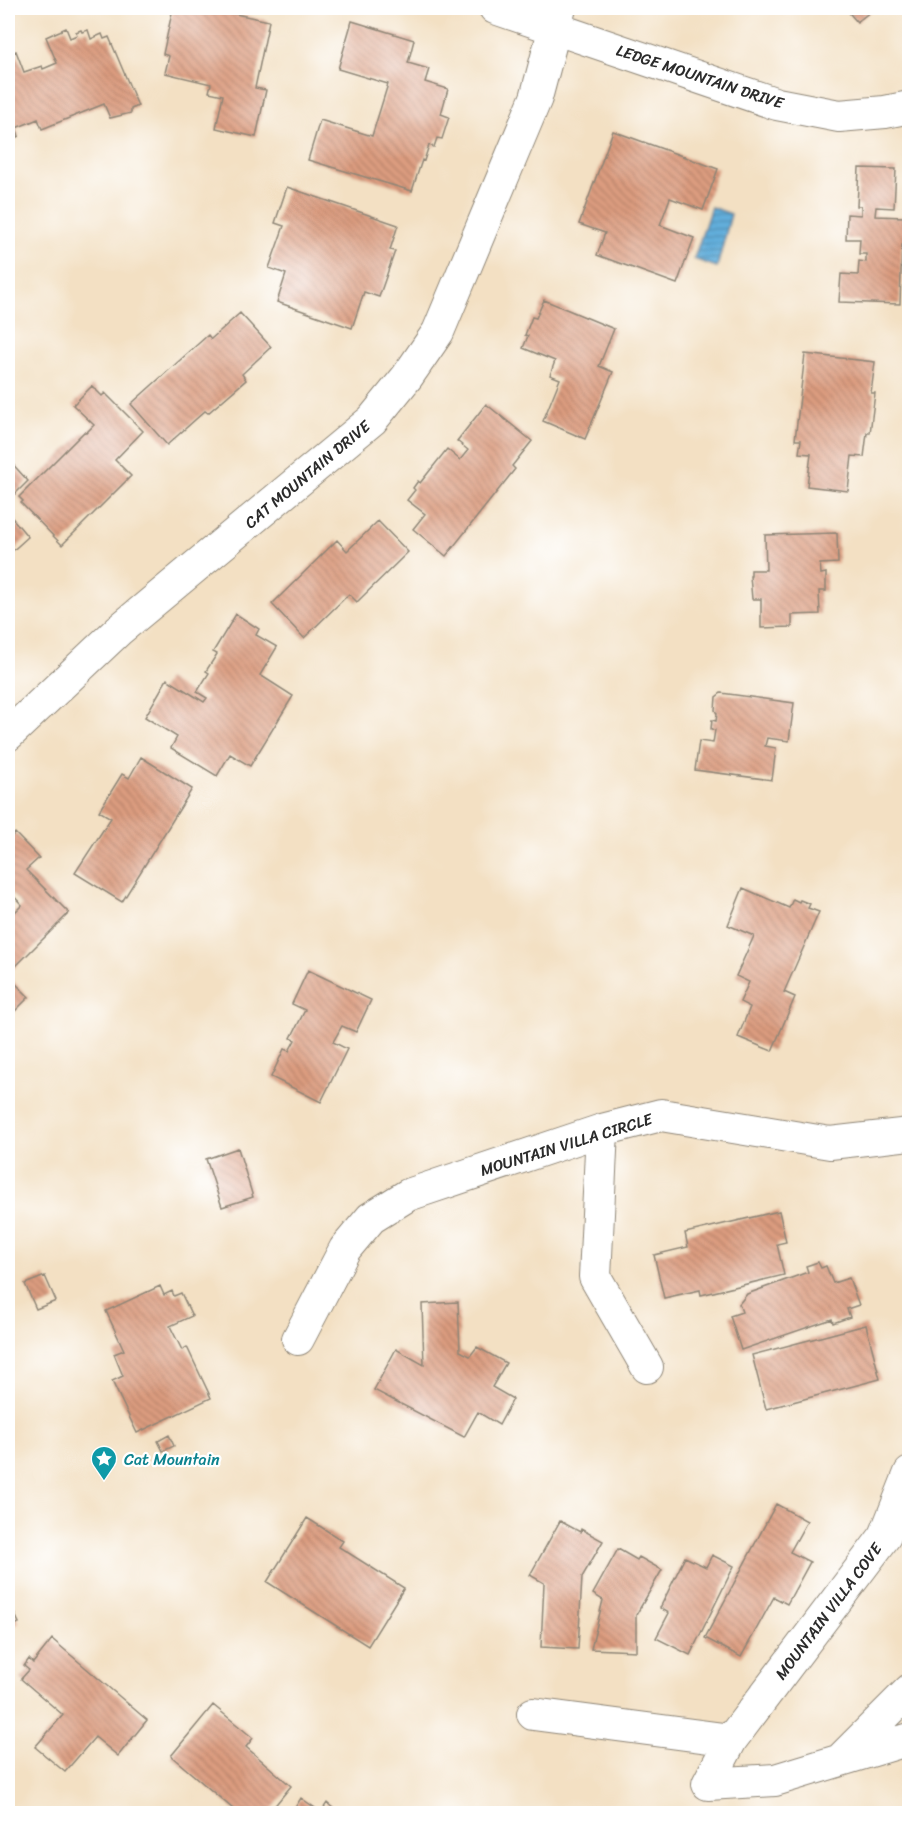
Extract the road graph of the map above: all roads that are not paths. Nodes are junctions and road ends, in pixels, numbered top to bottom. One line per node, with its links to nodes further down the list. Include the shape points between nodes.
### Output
1 (495, 8): 2 (street, LEDGE MOUNTAIN DRIVE)
2 (558, 17): 3 (street, LEDGE MOUNTAIN DRIVE, via 777,104 839,116); 4 (street, CAT MOUNTAIN DRIVE, via 536,98 438,332 407,377 372,420 119,630)
3 (909, 107)
4 (8, 735)
5 (602, 1130): 6 (street, MOUNTAIN VILLA CIRCLE, via 661,1115 830,1143); 7 (street, MOUNTAIN VILLA CIRCLE, via 408,1195 371,1218 345,1249); 8 (street, via 595,1277)
6 (909, 1134)
7 (298, 1339)
8 (647, 1367)
9 (909, 1473): 13 (street, MOUNTAIN VILLA COVE, via 885,1536)
10 (909, 1689): 14 (street, MOUNTAIN VILLA COVE)
11 (533, 1714): 13 (street)
12 (909, 1739): 14 (street, MOUNTAIN VILLA COVE)
13 (731, 1740): 14 (street, MOUNTAIN VILLA COVE, via 708,1784 775,1780)
14 (839, 1761)

